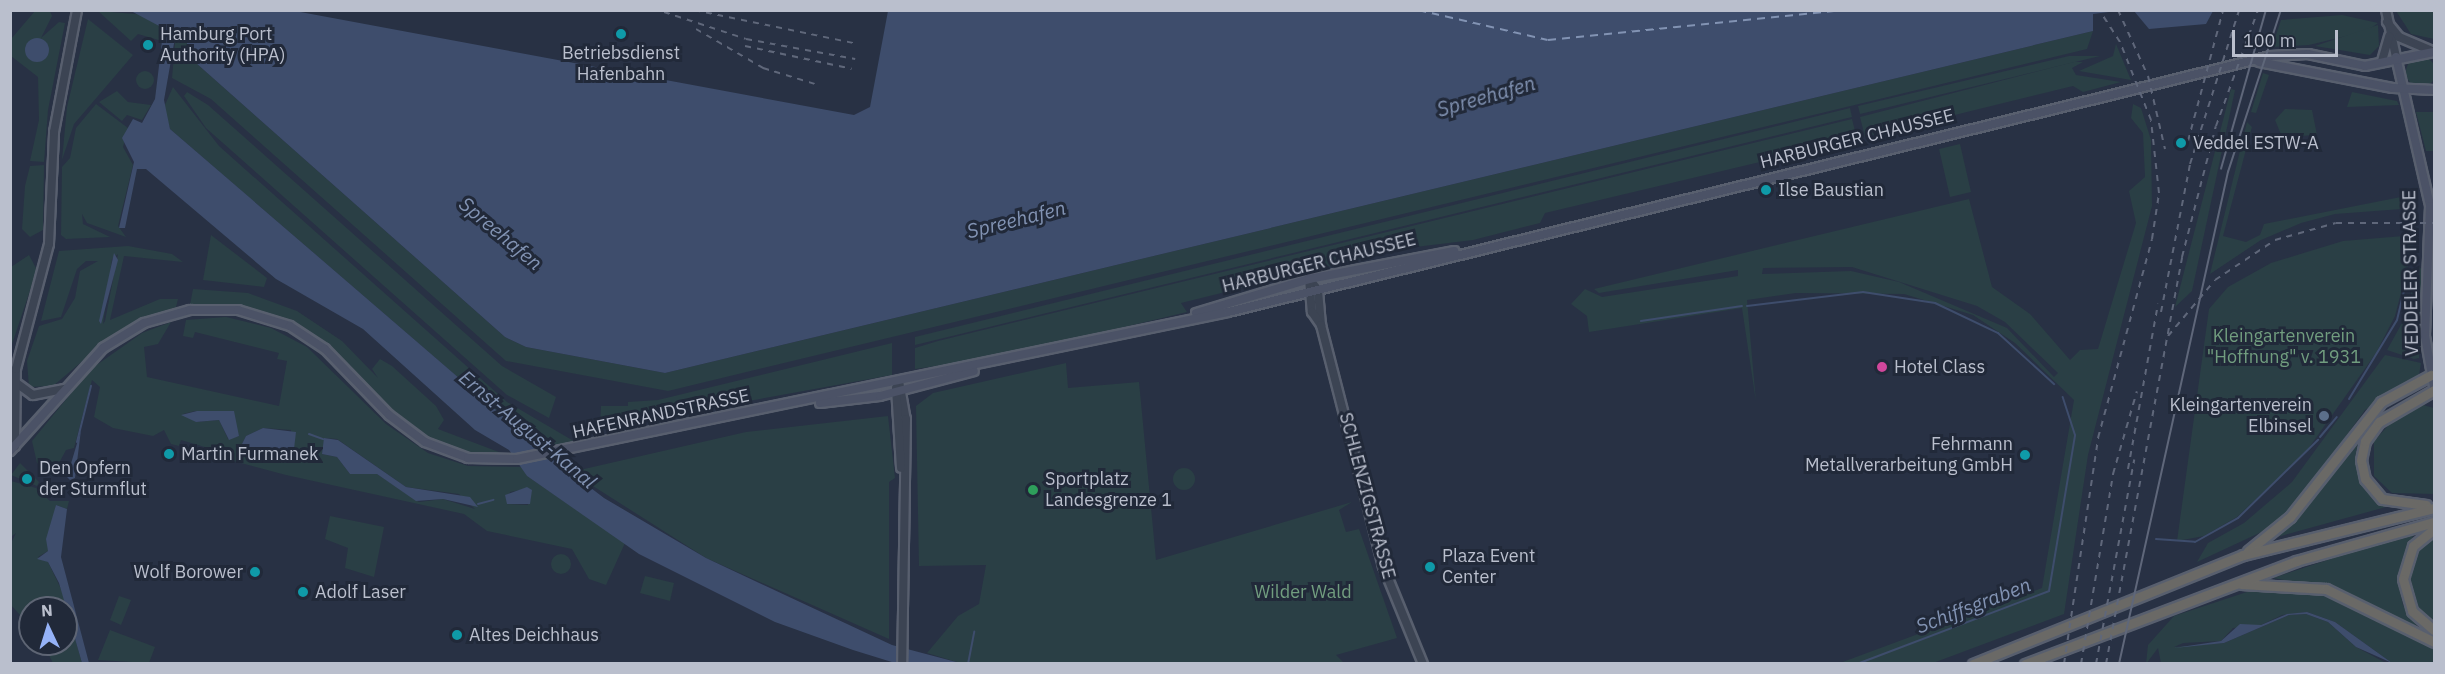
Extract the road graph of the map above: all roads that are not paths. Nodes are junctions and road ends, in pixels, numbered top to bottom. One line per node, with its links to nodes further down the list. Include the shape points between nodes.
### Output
1 (77, 10): 20 (street, via 54,132 49,244)
2 (2386, 10): 3 (street, VEDDELER STRASSE)
3 (2387, 22): 4 (street, VEDDELER STRASSE); 5 (street, via 2399,37)
4 (2389, 36): 6 (street, VEDDELER STRASSE); 8 (street)
5 (2432, 51): 6 (main road)
6 (2396, 57): 8 (main road, HARBURGER CHAUSSEE); 9 (main road, VEDDELER STRASSE)
7 (2252, 61): 8 (main road, HARBURGER CHAUSSEE, via 2292,54 2365,66); 9 (main road, HARBURGER CHAUSSEE); 11 (main road, HARBURGER CHAUSSEE)
8 (2382, 61)
9 (2405, 90): 10 (main road); 18 (main road, VEDDELER STRASSE, via 2430,206 2425,322)
10 (2434, 90)
11 (1470, 249): 12 (main road, HARBURGER CHAUSSEE, via 1421,254); 13 (main road, HARBURGER CHAUSSEE)
12 (1309, 279): 13 (street); 14 (street); 15 (main road, HARBURGER CHAUSSEE)
13 (1318, 290): 14 (main road, HARBURGER CHAUSSEE); 16 (street, SCHLENZIGSTRASSE)
14 (1307, 293): 15 (main road, HARBURGER CHAUSSEE); 16 (street, SCHLENZIGSTRASSE)
15 (1179, 320): 17 (main road, HARBURGER CHAUSSEE)
16 (1321, 325): 37 (street, SCHLENZIGSTRASSE, via 1383,566)
17 (1003, 362): 19 (main road, HARBURGER CHAUSSEE); 23 (main road, HARBURGER CHAUSSEE)
18 (2433, 374): 21 (main road, VEDDELER STRASSE); 32 (highway, via 2381,402 2290,517)
19 (899, 381): 23 (street); 24 (street); 26 (main road, HAFENRANDSTRASSE)
20 (15, 382): 22 (street, via 33,395); 27 (street)
21 (2434, 388): 29 (highway, via 2379,422 2365,441 2361,460 2365,479 2382,499)
22 (64, 389): 26 (main road, HAFENRANDSTRASSE, via 116,339 167,315 195,310 245,311 290,326 325,349 414,435 458,455 510,460); 27 (main road, HAFENRANDSTRASSE)
23 (905, 391): 24 (main road, HARBURGER CHAUSSEE); 28 (street)
24 (894, 393): 25 (main road, HARBURGER CHAUSSEE); 28 (street)
25 (880, 396): 26 (main road, HAFENRANDSTRASSE)
26 (804, 403)
27 (13, 449)
28 (903, 477): 36 (street)
29 (2434, 506): 32 (highway)
30 (2434, 522): 33 (highway, via 2333,548)
31 (2434, 529): 34 (highway, via 2413,546 2403,579 2412,611)
32 (2243, 555): 38 (highway)
33 (2232, 584): 35 (highway, via 2290,583 2326,589); 39 (highway)
34 (2434, 630)
35 (2434, 642)
36 (902, 663)
37 (1423, 663)
38 (1973, 663)
39 (2025, 663)

